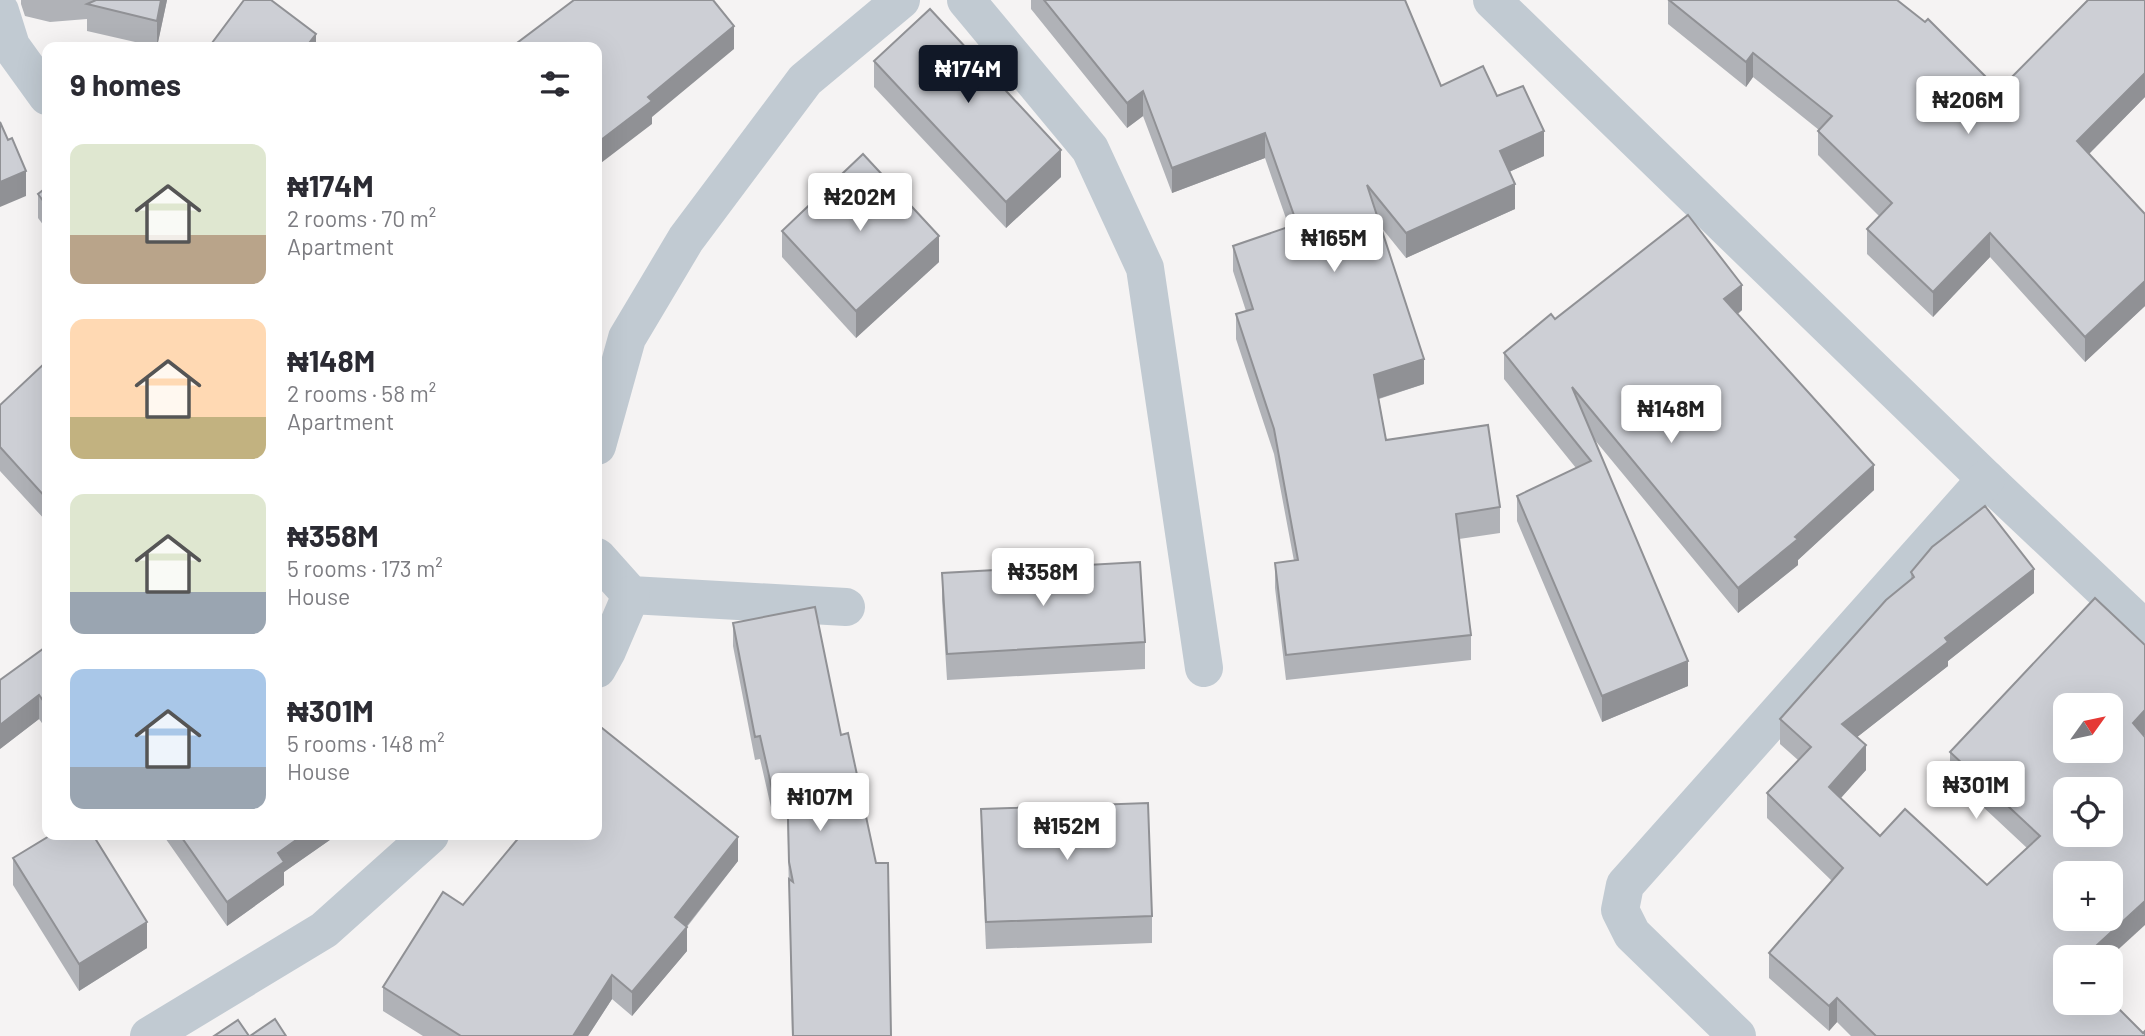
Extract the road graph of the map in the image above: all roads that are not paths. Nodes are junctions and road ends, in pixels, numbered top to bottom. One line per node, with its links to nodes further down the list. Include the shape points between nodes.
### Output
1 (901, 0): 6 (street, via 805,80 686,239 627,338)
2 (966, 0): 13 (street, via 1090,149 1145,268)
3 (1492, 0): 7 (street)
4 (4, 35): 5 (street)
5 (42, 89)
6 (602, 428)
7 (1986, 479): 11 (street); 16 (street, via 1625,885 1620,910 1632,934)
8 (602, 563): 9 (street)
9 (631, 595): 10 (street); 12 (street)
10 (846, 607)
11 (2145, 629)
12 (602, 660)
13 (1204, 668)
14 (424, 840): 15 (street, via 324,930)
15 (149, 1036)
16 (1737, 1036)

